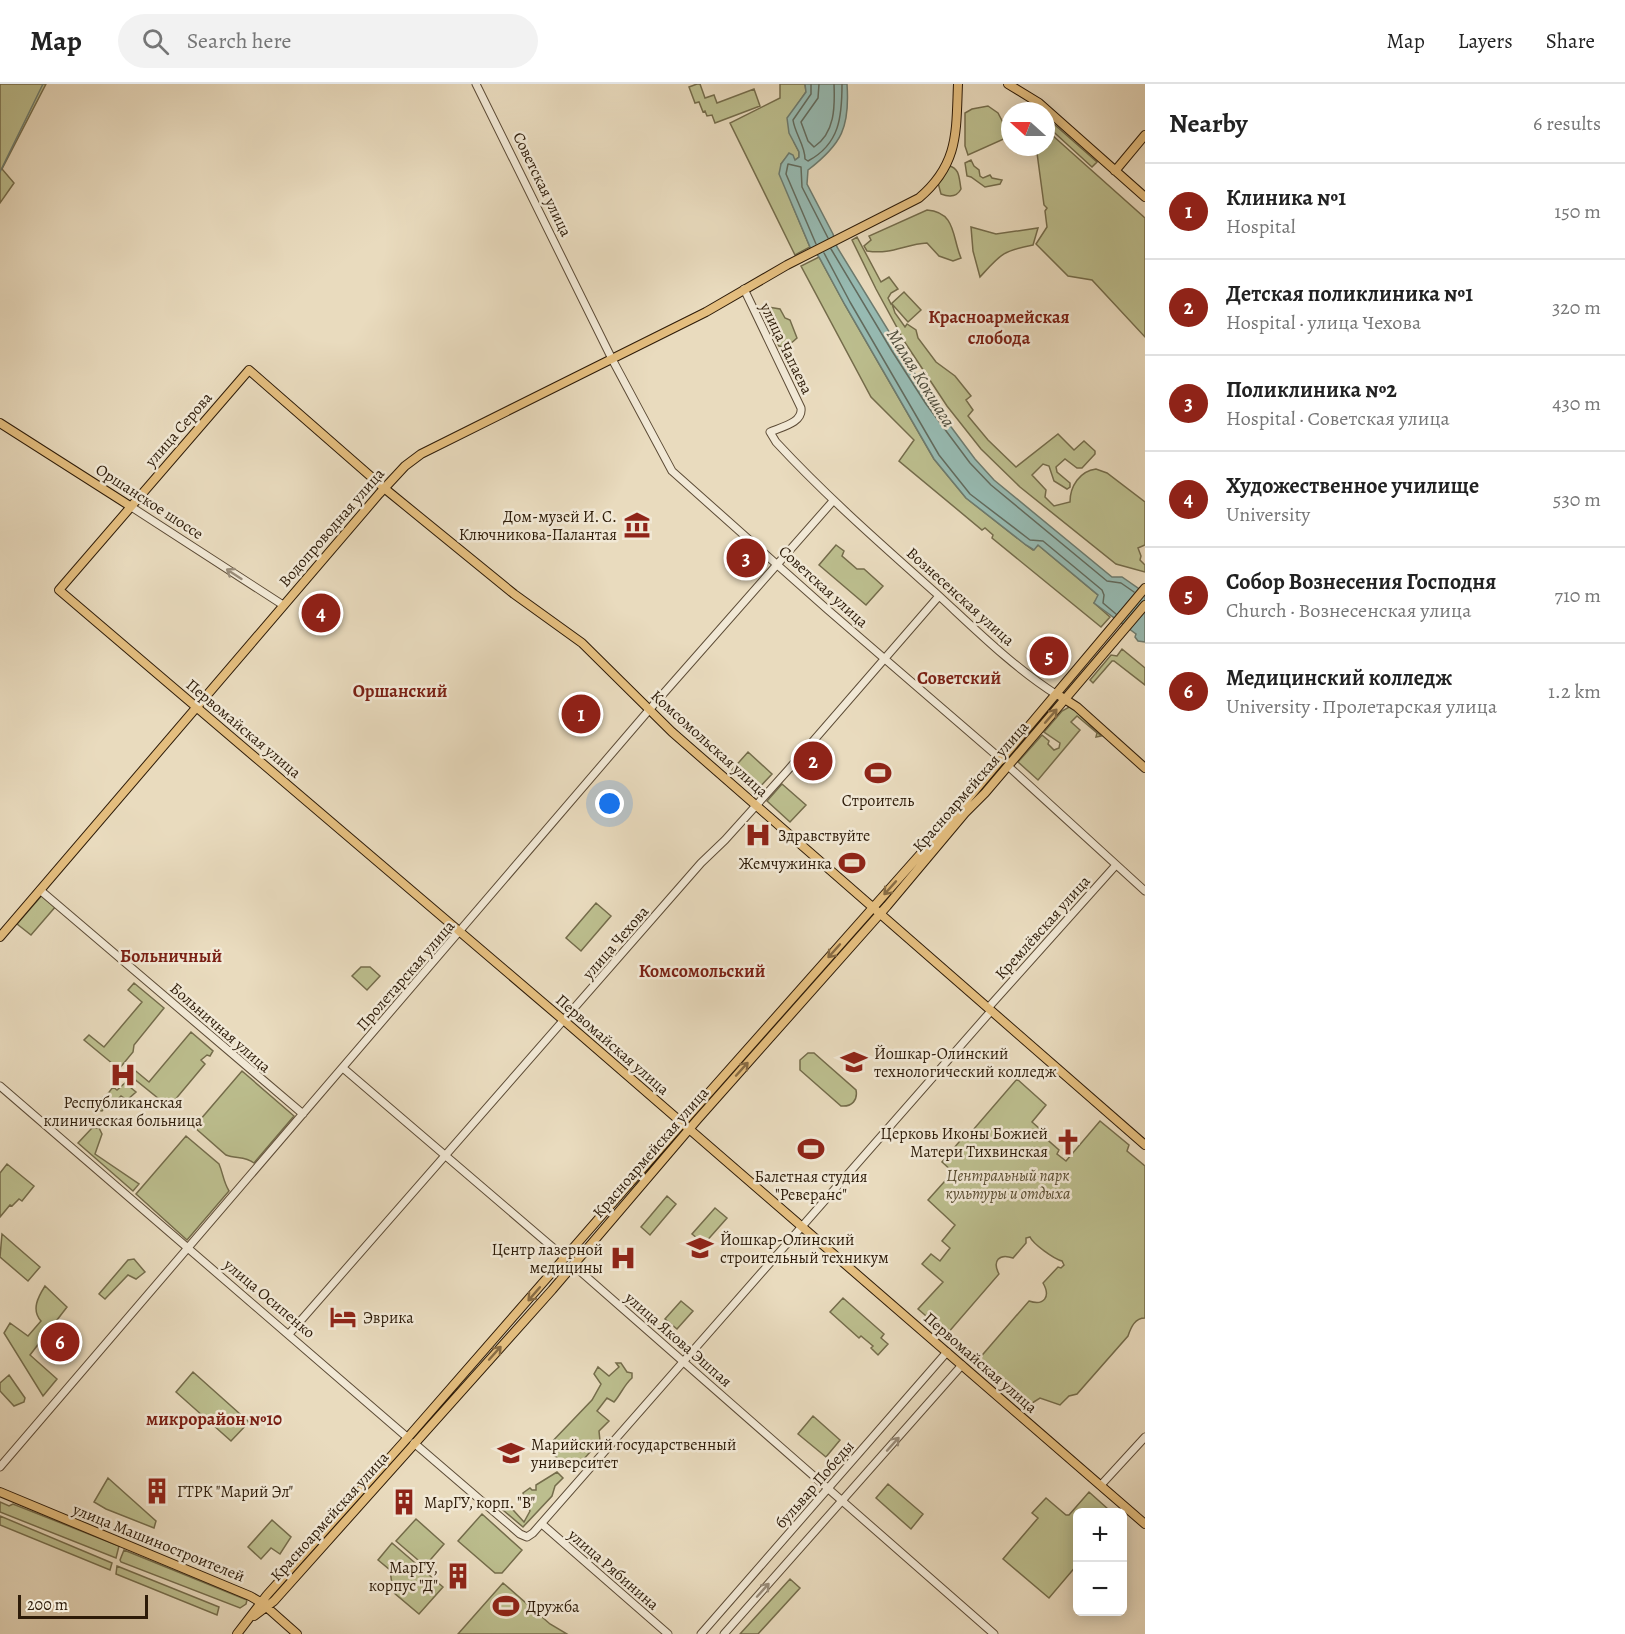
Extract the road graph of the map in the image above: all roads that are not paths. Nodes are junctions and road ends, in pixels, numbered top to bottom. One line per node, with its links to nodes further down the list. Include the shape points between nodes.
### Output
1 (476, 84): 8 (street, Советская улица)
2 (958, 84): 7 (main road, Водопроводная улица, via 952,152 941,173 919,198)
3 (1008, 84): 5 (main road, via 1039,103)
4 (1145, 135): 5 (main road)
5 (1115, 171): 6 (main road)
6 (1145, 197)
7 (744, 289): 8 (main road, Водопроводная улица); 11 (street, улица Чапаева, via 802,413 798,419)
8 (612, 359): 12 (main road, Водопроводная улица, via 421,454); 15 (street, Советская улица, via 672,471)
9 (249, 370): 12 (main road, Комсомольская улица); 14 (main road, улица Серова)
10 (0, 423): 14 (main road, Оршанское шоссе)
11 (770, 432): 13 (street, Вознесенская улица)
12 (384, 488): 20 (main road, Водопроводная улица); 24 (main road, Комсомольская улица, via 514,594 576,638)
13 (833, 501): 15 (street, Пролетарская улица); 18 (street, Вознесенская улица)
14 (130, 506): 17 (main road, улица Серова); 20 (street, Оршанское шоссе, one-way to 14)
15 (777, 564): 21 (street, Советская улица); 24 (street, Пролетарская улица)
16 (1145, 588): 22 (main road, via 1100,641)
17 (59, 590): 23 (main road, Первомайская улица)
18 (939, 596): 21 (street, улица Чехова); 22 (street, Вознесенская улица, via 1014,662)
19 (1145, 605): 22 (main road)
20 (283, 606): 23 (main road, Водопроводная улица)
21 (884, 659): 25 (street, Советская улица); 27 (street, улица Чехова)
22 (1061, 697): 25 (main road, Красноармейская улица); 26 (main road, Вознесенская улица)
23 (197, 707): 29 (main road, Водопроводная улица); 32 (main road, Первомайская улица)
24 (649, 710): 27 (main road, Комсомольская улица); 32 (street, Пролетарская улица)
25 (1005, 763): 28 (street, Советская улица); 31 (main road, Красноармейская улица)
26 (1145, 768)
27 (756, 805): 31 (main road, Комсомольская улица); 35 (street, улица Чехова)
28 (1116, 864): 30 (street, Советская улица); 34 (street, Кремлёвская улица)
29 (40, 890): 33 (main road, Водопроводная улица); 38 (street, Больничная улица)
30 (1145, 891)
31 (876, 910): 34 (main road, Комсомольская улица); 39 (main road, Красноармейская улица)
32 (460, 932): 35 (main road, Первомайская улица); 36 (street, Пролетарская улица)
33 (0, 937)
34 (989, 1009): 40 (main road, Комсомольская улица); 42 (street, Кремлёвская улица)
35 (564, 1020): 39 (main road, Первомайская улица); 41 (street, улица Чехова)
36 (343, 1068): 38 (street, Пролетарская улица); 41 (street, улица Якова Эшпая)
37 (0, 1086): 43 (street, улица Осипенко)
38 (303, 1114): 43 (street, Пролетарская улица)
39 (686, 1126): 42 (main road, Первомайская улица); 44 (main road, Красноармейская улица); 45 (main road, Красноармейская улица)
40 (1143, 1140)
41 (445, 1156): 44 (street, улица Якова Эшпая); 46 (street, улица Чехова)
42 (802, 1227): 47 (main road, Первомайская улица); 48 (street, Кремлёвская улица)
43 (188, 1249): 46 (street, улица Осипенко); 52 (street, Пролетарская улица)
44 (565, 1258): 45 (main road, улица Якова Эшпая); 51 (main road, Красноармейская улица, one-way to 51)
45 (573, 1265): 48 (street, улица Якова Эшпая); 51 (main road, Красноармейская улица, one-way to 45)
46 (289, 1334): 51 (street, улица Осипенко)
47 (947, 1352): 49 (main road, Первомайская улица); 54 (street, бульвар Победы)
48 (683, 1362): 54 (street, улица Якова Эшпая); 57 (street, Кремлёвская улица)
49 (962, 1365): 53 (main road, Первомайская улица); 56 (street, бульвар Победы, one-way to 49)
50 (1145, 1437): 53 (street)
51 (411, 1441): 59 (street, улица Осипенко); 60 (main road, Красноармейская улица)
52 (0, 1467)
53 (1101, 1485): 58 (main road, Первомайская улица)
54 (828, 1489): 56 (street, улица Якова Эшпая); 64 (street, бульвар Победы)
55 (0, 1492): 60 (main road, улица Машиностроителей, via 244,1593)
56 (842, 1501): 65 (street, бульвар Победы, one-way to 56); 66 (street, улица Якова Эшпая)
57 (542, 1524): 59 (street, Кремлёвская улица, via 530,1536); 63 (street, улица Рябинина)
58 (1145, 1524)
59 (520, 1534)
60 (264, 1605): 61 (main road, Красноармейская улица); 62 (main road, улица Машиностроителей)
61 (237, 1634)
62 (297, 1634)
63 (668, 1634)
64 (700, 1634)
65 (724, 1634)
66 (994, 1634)

